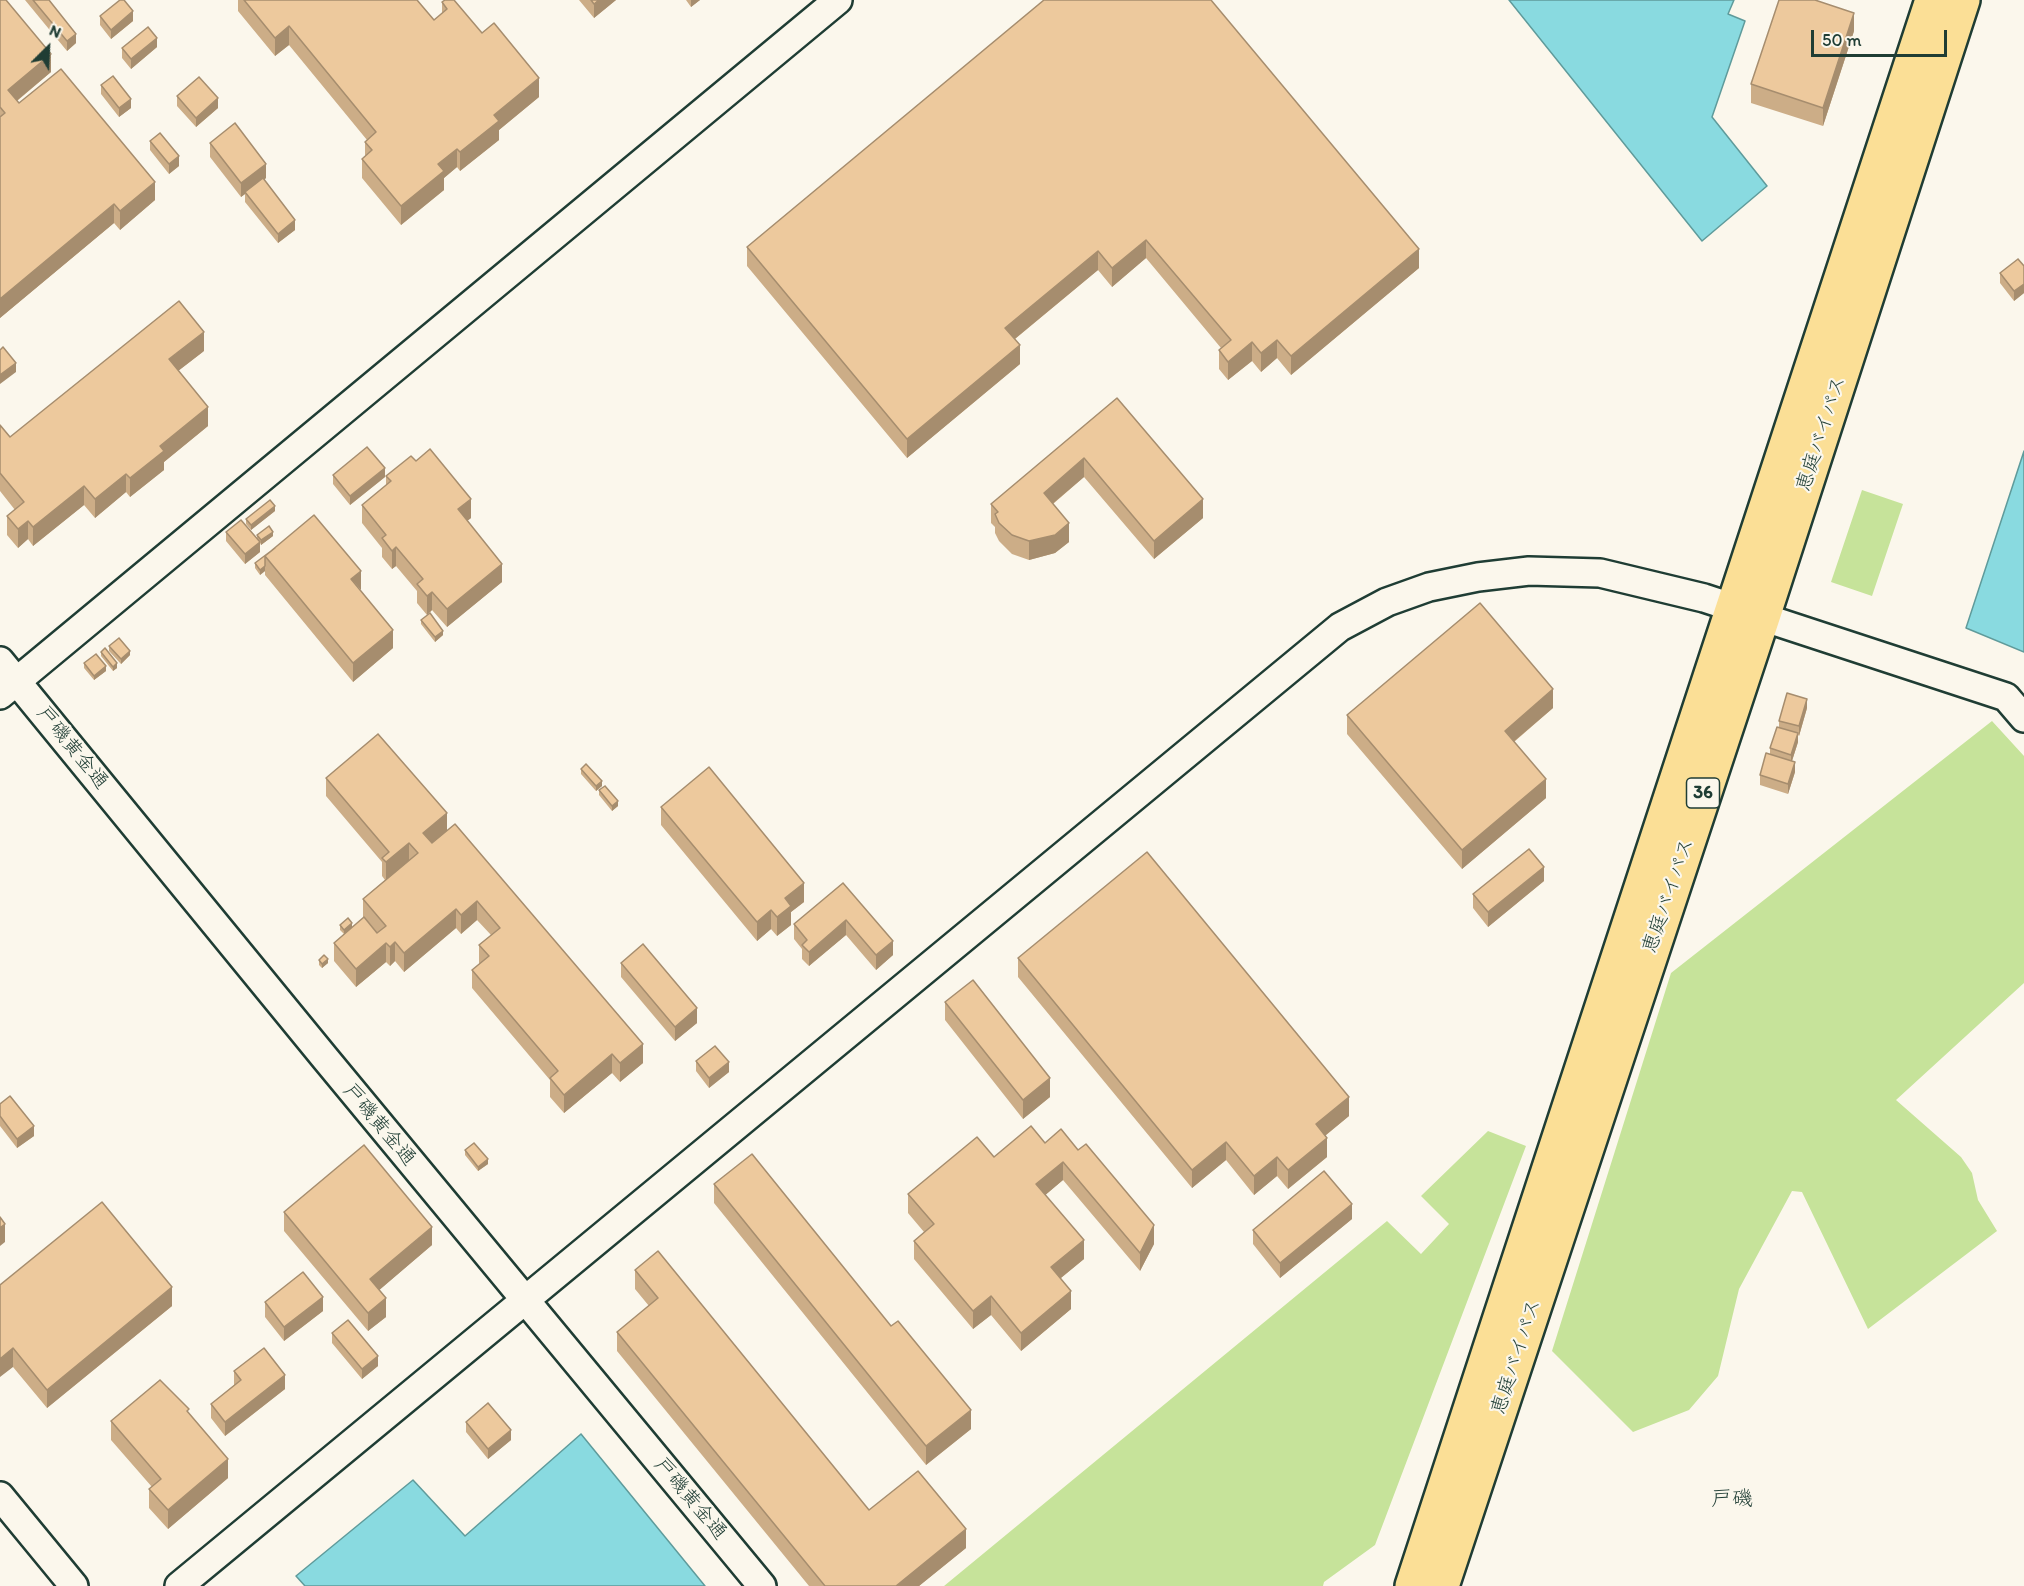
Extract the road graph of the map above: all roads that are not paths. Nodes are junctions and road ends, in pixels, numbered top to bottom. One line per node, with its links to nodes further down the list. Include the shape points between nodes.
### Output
1 (838, 0): 6 (street)
2 (1932, 0): 4 (highway, 恵庭バイパス / 36)
3 (1963, 0): 4 (highway, 恵庭バイパス / 36)
4 (1748, 612): 7 (street, via 2006,697); 8 (street, via 1600,573 1529,571 1429,587 1387,602 1340,627); 13 (highway, 恵庭バイパス / 36); 14 (highway, 恵庭バイパス / 36)
5 (0, 661): 6 (street, 戸磯黄金通)
6 (9, 688): 8 (street, 戸磯黄金通)
7 (2024, 718)
8 (525, 1300): 11 (street); 12 (street, 戸磯黄金通)
9 (0, 1496): 10 (street)
10 (74, 1586)
11 (178, 1586)
12 (762, 1586)
13 (1412, 1586)
14 (1442, 1586)

